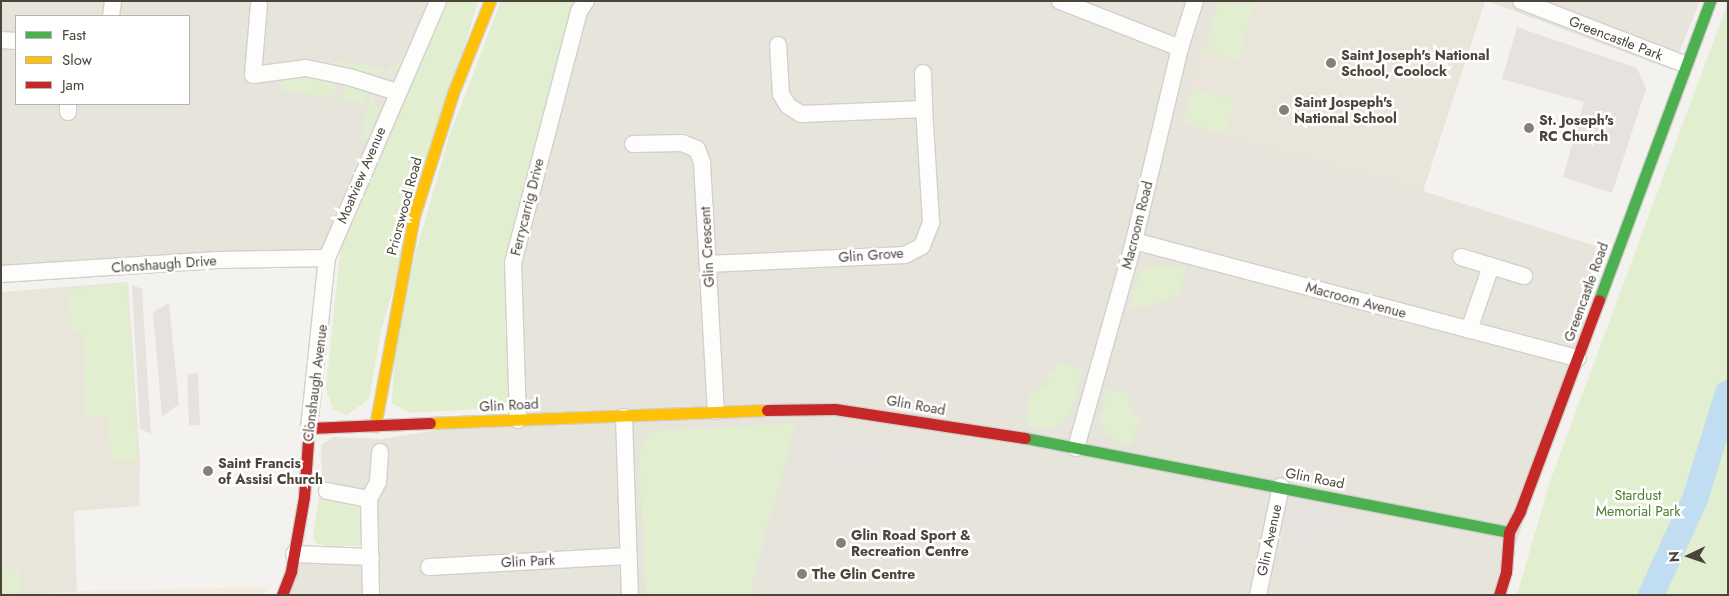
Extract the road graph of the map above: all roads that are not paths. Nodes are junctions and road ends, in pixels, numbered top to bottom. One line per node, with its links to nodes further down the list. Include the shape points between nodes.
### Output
1 (113, 1): 10 (street)
2 (438, 1): 17 (street, Moatview Avenue)
3 (490, 1): 32 (street, Priorswood Road, via 453,93 414,216)
4 (586, 1): 31 (street, Ferrycarrig Drive, via 579,11 514,263)
5 (1060, 1): 14 (street)
6 (1195, 1): 14 (street, Macroom Road)
7 (1521, 1): 15 (street, Greencastle Park)
8 (1710, 1): 15 (street, Greencastle Road)
9 (259, 4): 17 (street, via 253,75 306,68 349,76)
10 (111, 15)
11 (1, 40): 12 (street)
12 (15, 41)
13 (778, 45): 18 (street, via 781,94 788,106 801,114)
14 (1180, 48): 20 (street, Macroom Road)
15 (1684, 64): 28 (street, Greencastle Road)
16 (923, 73): 18 (street, Glin Grove)
17 (397, 92): 22 (street, Moatview Avenue)
18 (924, 108): 23 (street, Glin Grove, via 931,222 922,246 905,255)
19 (633, 144): 23 (street, Glin Crescent, via 682,143 696,150 702,163)
20 (1134, 241): 27 (street, Macroom Avenue); 34 (street, Macroom Road)
21 (1461, 257): 24 (street)
22 (327, 258): 25 (street, Clonshaugh Drive, via 218,260); 33 (street, Clonshaugh Avenue)
23 (708, 264): 29 (street, Glin Crescent)
24 (1491, 266): 26 (street); 27 (street)
25 (1, 274)
26 (1524, 276)
27 (1469, 330): 28 (street, Macroom Avenue)
28 (1578, 358): 39 (street, Greencastle Road)
29 (716, 411): 30 (street, Glin Road); 34 (street, Glin Road, via 835,409 873,412)
30 (624, 417): 31 (street, Glin Road); 41 (street)
31 (518, 420): 32 (street, Glin Road)
32 (375, 426): 33 (street, Glin Road)
33 (309, 428): 40 (street, Clonshaugh Avenue, via 304,497)
34 (1076, 448): 36 (street, Glin Road)
35 (380, 452): 38 (street, via 378,482)
36 (1281, 486): 39 (street, Glin Road); 47 (street, Glin Avenue)
37 (327, 491): 38 (street)
38 (369, 499): 42 (street)
39 (1509, 532): 48 (street, Greencastle Road, via 1506,572)
40 (294, 554): 42 (street); 44 (street, Clonshaugh Avenue)
41 (628, 556): 43 (street, Glin Park); 46 (street)
42 (371, 557): 45 (street)
43 (429, 567)
44 (282, 595)
45 (371, 595)
46 (630, 595)
47 (1258, 595)
48 (1499, 595)

